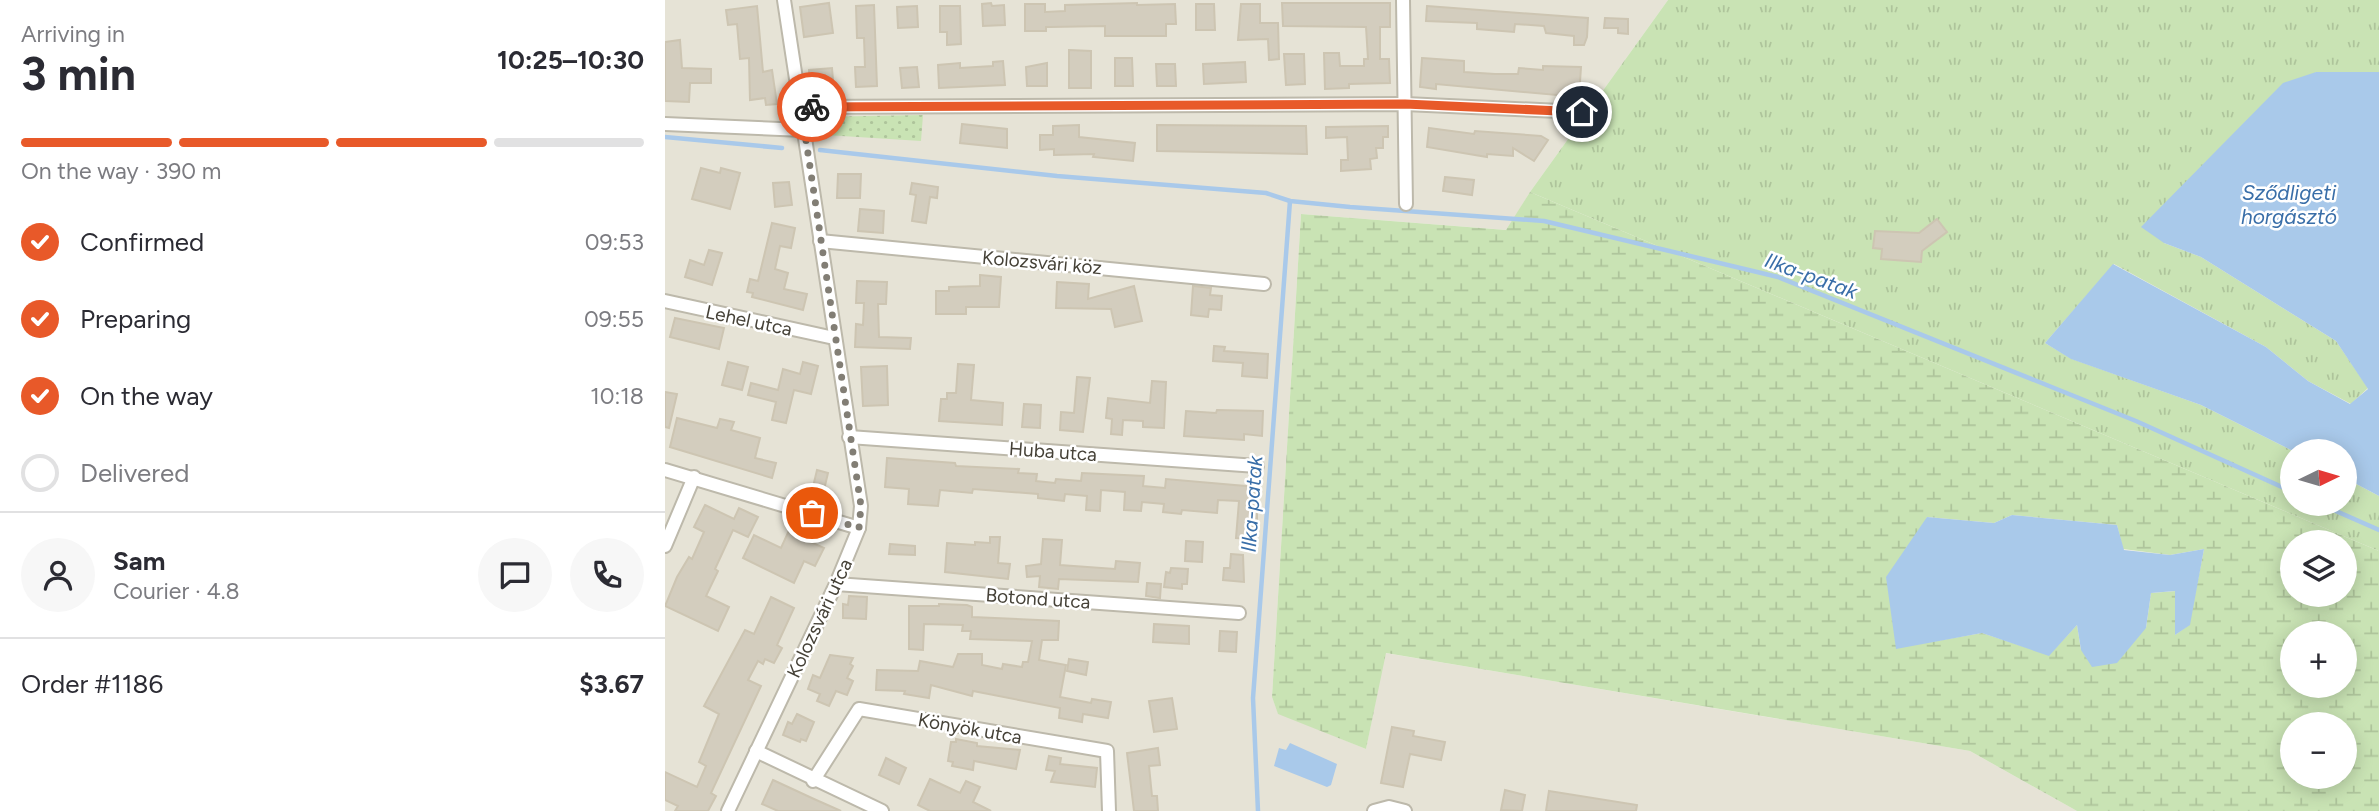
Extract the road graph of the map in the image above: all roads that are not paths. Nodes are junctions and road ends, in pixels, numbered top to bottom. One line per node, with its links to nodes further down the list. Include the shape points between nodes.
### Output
1 (784, 0): 4 (street, Kolozsvári utca)
2 (1403, 0): 3 (street)
3 (1405, 104): 4 (street); 5 (street); 8 (street)
4 (801, 107): 7 (street, Kolozsvári utca)
5 (1582, 112)
6 (665, 124): 7 (street)
7 (805, 136): 9 (street, Kolozsvári utca)
8 (1406, 204)
9 (820, 241): 10 (street, Kolozsvári köz); 12 (street, Kolozsvári utca)
10 (1264, 284)
11 (665, 301): 12 (street, Lehel utca)
12 (834, 338): 13 (street, Kolozsvári utca)
13 (849, 437): 14 (street, Huba utca); 17 (street, Kolozsvári utca, via 861,506)
14 (1257, 466)
15 (665, 470): 16 (street)
16 (694, 477): 17 (street); 18 (street)
17 (859, 528): 19 (street, Kolozsvári utca)
18 (665, 546)
19 (837, 584): 20 (street, Botond utca); 21 (street, Kolozsvári utca)
20 (1239, 613)
21 (756, 751): 22 (street); 23 (street, Kolozsvári utca)
22 (813, 781): 24 (street); 25 (street, Könyök utca, via 859,709 1107,751)
23 (728, 811)
24 (882, 811)
25 (1109, 811)
26 (1374, 811): 27 (street, via 1389,807)
27 (1405, 811)

